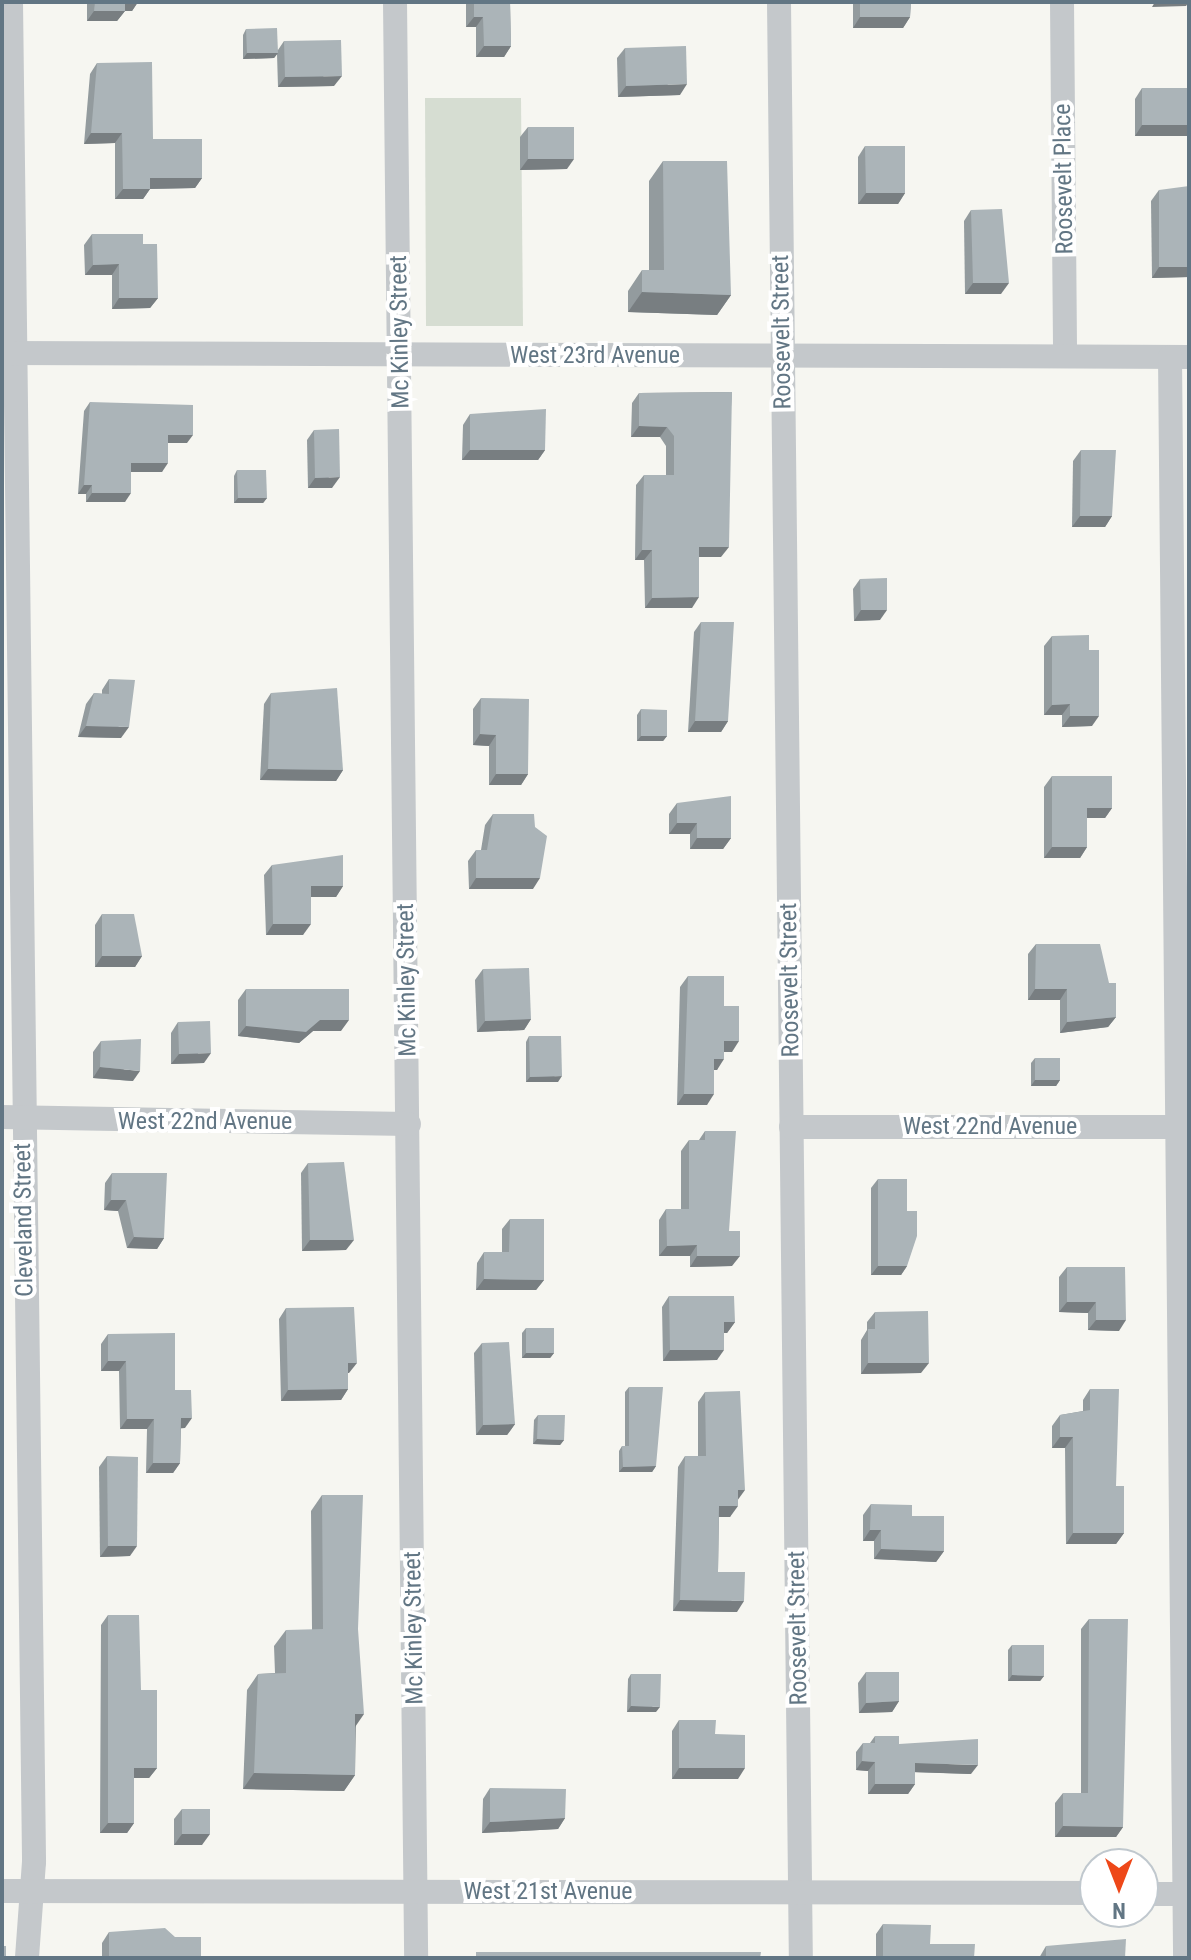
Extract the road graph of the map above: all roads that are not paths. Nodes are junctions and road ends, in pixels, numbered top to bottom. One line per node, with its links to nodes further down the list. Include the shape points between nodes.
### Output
1 (11, 2): 5 (street, Cleveland Street)
2 (395, 2): 6 (street, Mc Kinley Street)
3 (779, 2): 7 (street, Roosevelt Street)
4 (1062, 2): 8 (street, Roosevelt Place)
5 (8, 353): 6 (street, West 23rd Avenue); 10 (street, Cleveland Street)
6 (399, 355): 7 (street, West 23rd Avenue); 11 (street, Mc Kinley Street)
7 (782, 356): 8 (street, West 23rd Avenue); 12 (street, Roosevelt Street)
8 (1065, 356): 9 (street, West 23rd Avenue)
9 (1180, 357): 13 (street)
10 (12, 1118): 11 (street, West 22nd Avenue); 15 (street, Cleveland Street)
11 (409, 1124): 16 (street, Mc Kinley Street)
12 (791, 1127): 13 (street, West 22nd Avenue); 17 (street, Roosevelt Street)
13 (1184, 1127): 20 (street)
14 (2, 1891): 15 (street, West 21st Avenue)
15 (31, 1891): 16 (street, West 21st Avenue); 21 (street, Cleveland Street)
16 (416, 1892): 17 (street, West 21st Avenue); 22 (street, Mc Kinley Street)
17 (800, 1892): 18 (street, West 21st Avenue); 23 (street, Roosevelt Street)
18 (1079, 1893)
19 (1159, 1894): 20 (street)
20 (1188, 1894): 24 (street)
21 (27, 1958)
22 (416, 1958)
23 (801, 1958)
24 (1185, 1958)

